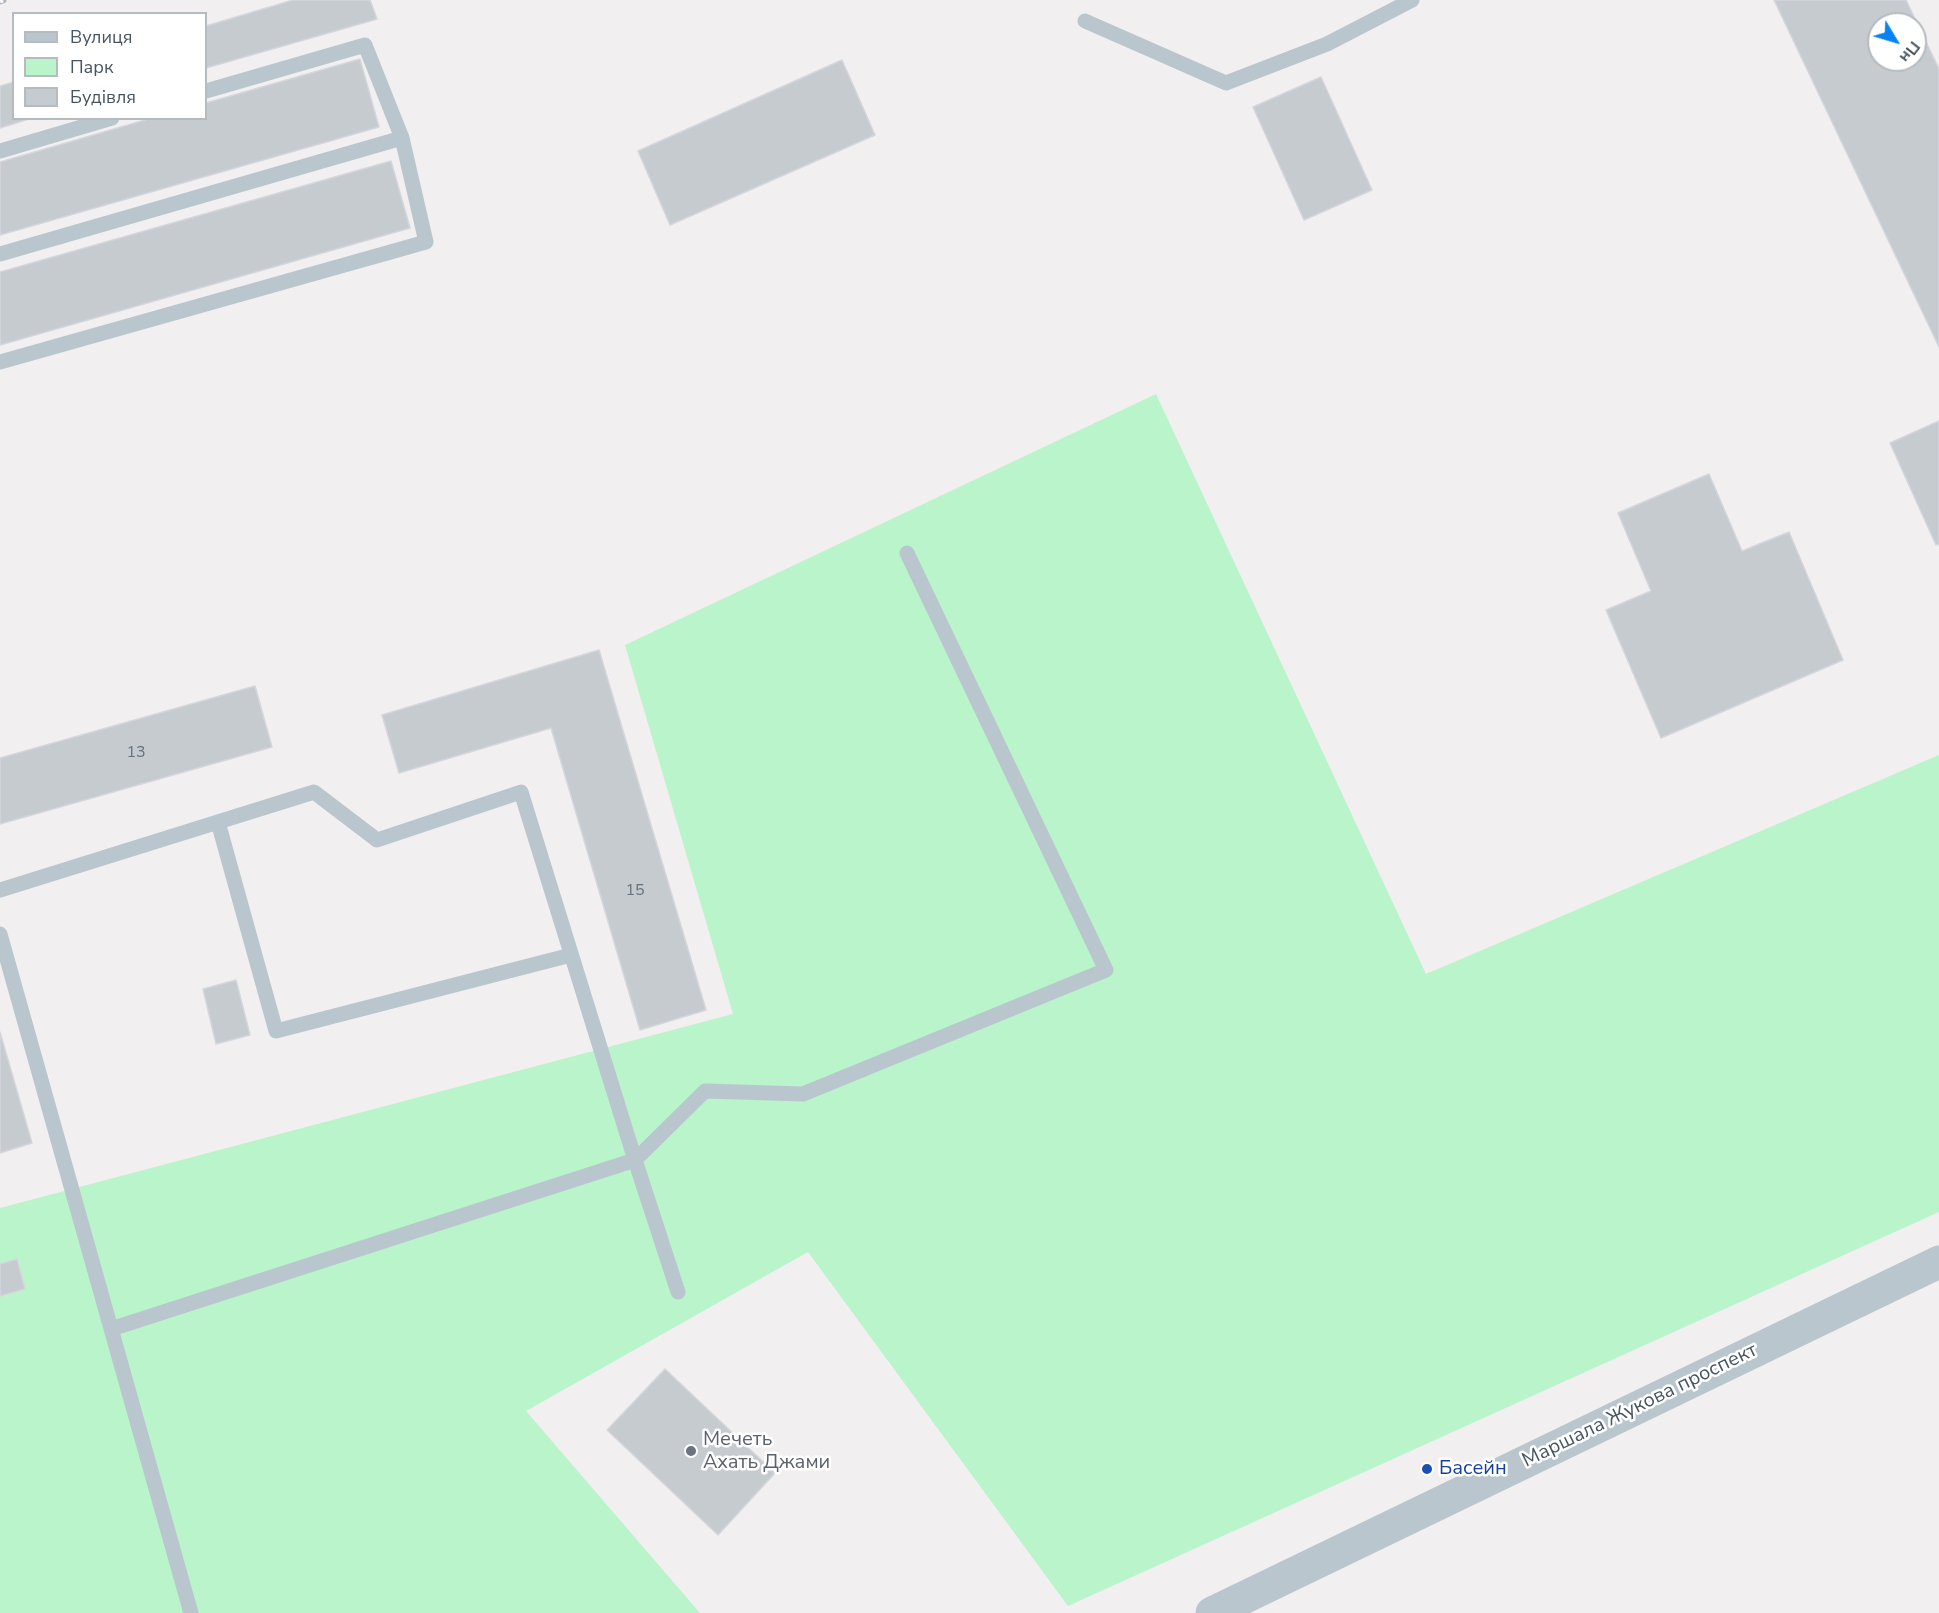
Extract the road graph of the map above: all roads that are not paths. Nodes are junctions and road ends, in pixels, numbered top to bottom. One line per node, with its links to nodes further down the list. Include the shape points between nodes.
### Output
1 (1412, 0): 2 (lane, via 1327,44 1226,83)
2 (1084, 21)
3 (207, 92): 5 (lane, via 365,45)
4 (105, 120): 6 (lane)
5 (402, 138): 7 (lane); 8 (lane, via 426,242)
6 (0, 151)
7 (0, 254)
8 (0, 362)
9 (907, 553): 14 (lane, via 1106,970 803,1094 705,1090)
10 (218, 822): 11 (lane); 13 (lane, via 314,792 377,840 521,792); 13 (lane, via 276,1031)
11 (0, 890)
12 (0, 934): 17 (lane)
13 (571, 955): 14 (lane)
14 (635, 1160): 16 (lane); 17 (lane)
15 (1939, 1262): 19 (street, Маршала Жукова проспект)
16 (678, 1292)
17 (111, 1329): 18 (lane)
18 (191, 1613)
19 (1212, 1613)

